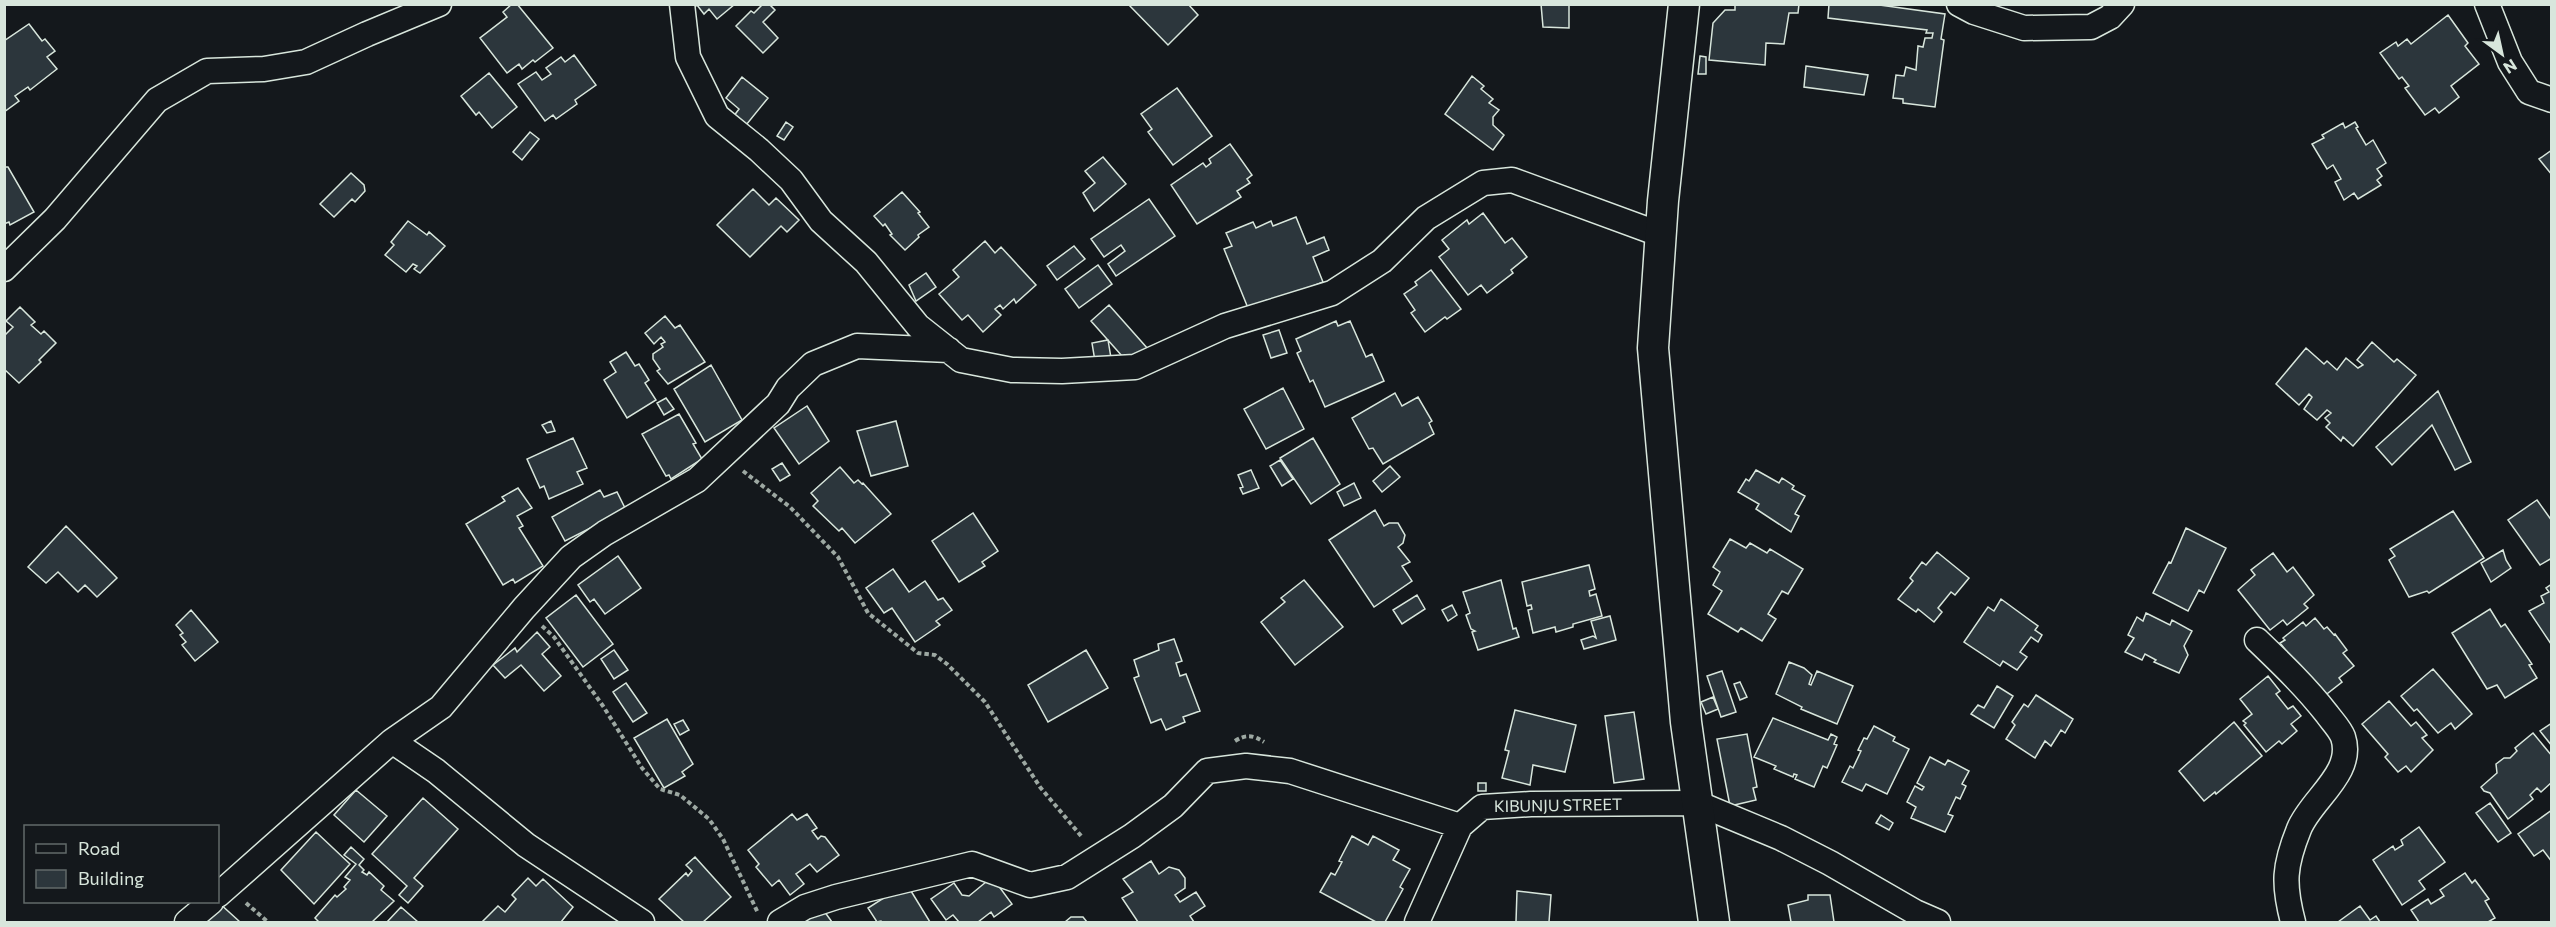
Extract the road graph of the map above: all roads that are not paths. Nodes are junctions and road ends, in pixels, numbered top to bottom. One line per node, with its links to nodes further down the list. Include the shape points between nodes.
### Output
1 (440, 4): 9 (street, via 306,62 264,69 207,71 157,100 55,219)
2 (682, 4): 10 (street, via 688,57 717,116 791,180 821,221 866,262 918,326)
3 (1684, 4): 8 (street)
4 (1959, 4): 5 (street, via 2024,28 2091,27 2110,17)
5 (2122, 4)
6 (2487, 4): 7 (street, via 2510,62 2529,92)
7 (2552, 100)
8 (1662, 235): 10 (street, via 1512,180 1483,183 1426,218 1382,261 1332,293 1226,326 1135,367 1012,370 961,360); 13 (street, via 1653,348 1686,722)
9 (4, 269)
10 (949, 350): 12 (street, via 857,346 813,363 778,404 698,480 604,532 571,557 441,707)
11 (2258, 640): 23 (street, via 2307,688 2343,736 2344,754 2333,782 2300,827 2287,864 2285,892)
12 (392, 741): 15 (street); 18 (street, via 436,771 526,845)
13 (1697, 803): 14 (street, KIBUNJU STREET, via 1482,807); 21 (street); 22 (street, via 1781,838)
14 (1460, 826): 19 (street, via 1290,771 1246,766 1207,771 1173,806 1067,877 1030,885 972,864 836,897 805,907); 20 (street, KIBUNJU STREET)
15 (219, 895)
16 (210, 903): 17 (street)
17 (187, 922)
18 (642, 922)
19 (780, 922)
20 (1417, 922)
21 (1714, 922)
22 (1938, 922)
23 (2293, 922)

